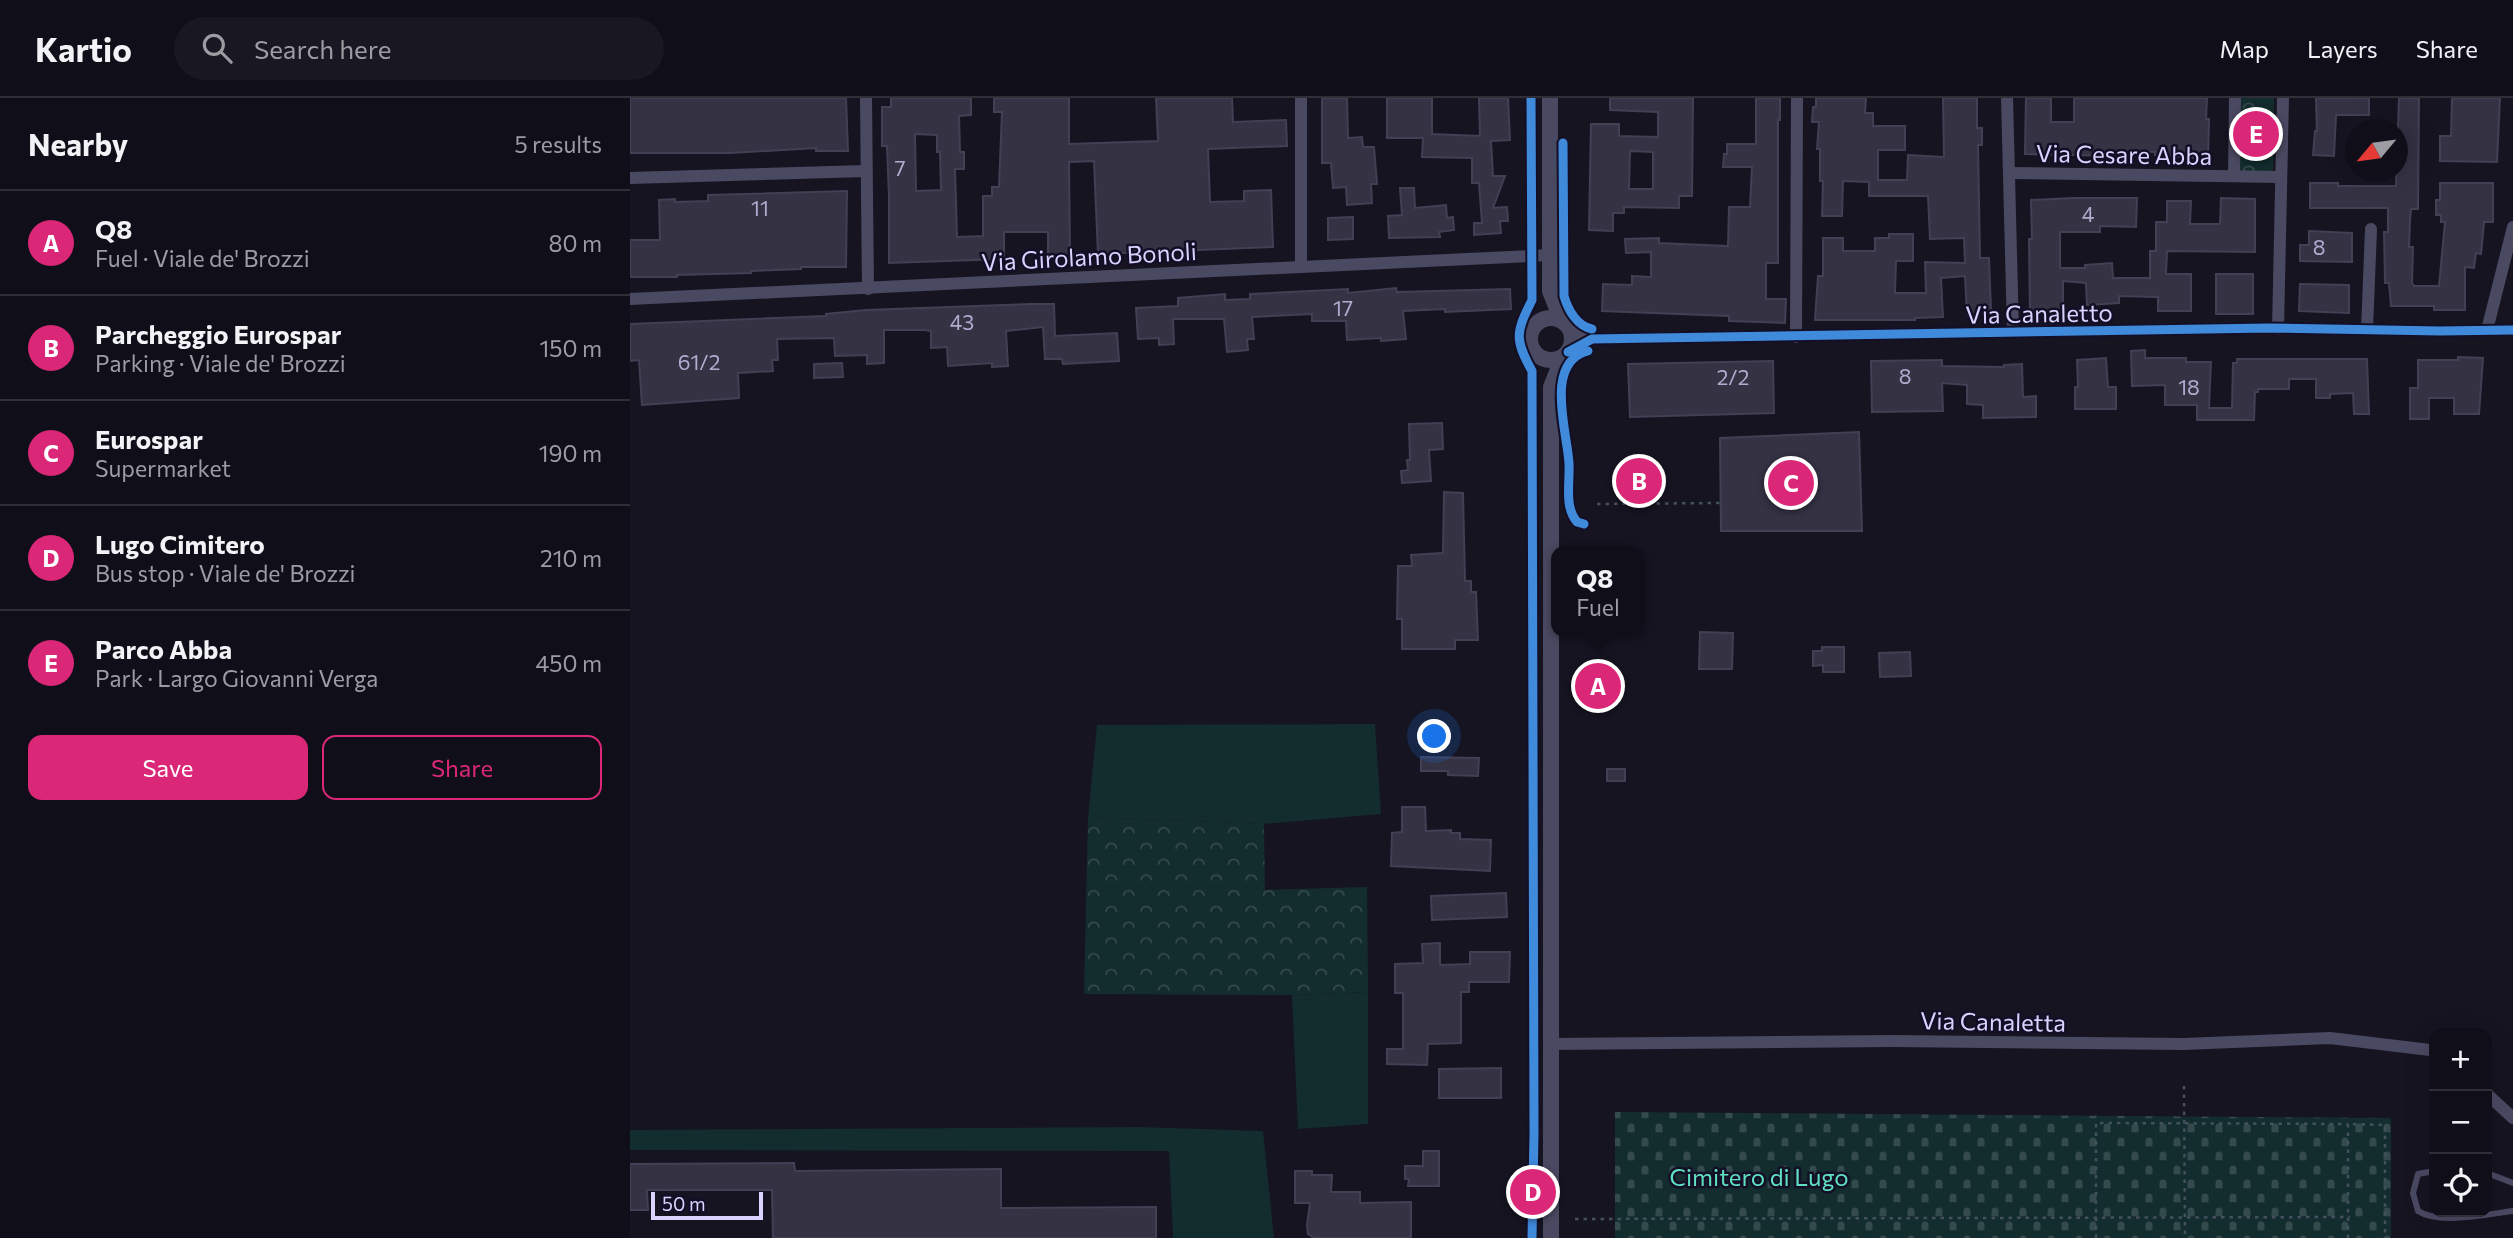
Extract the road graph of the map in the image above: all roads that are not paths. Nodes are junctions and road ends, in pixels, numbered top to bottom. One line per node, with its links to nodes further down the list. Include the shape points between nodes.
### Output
1 (866, 98): 8 (street)
2 (1301, 98): 16 (street)
3 (1550, 98): 15 (street)
4 (1797, 98): 27 (street)
5 (2007, 98): 9 (street)
6 (2235, 98): 10 (street)
7 (2283, 98): 11 (street)
8 (866, 171): 12 (street); 17 (street)
9 (2009, 173): 10 (street, Via Cesare Abba); 26 (street)
10 (2234, 176): 11 (street, Via Cesare Abba)
11 (2281, 177): 22 (street)
12 (630, 178)
13 (2513, 227): 24 (street)
14 (2371, 229): 23 (street)
15 (1550, 256): 16 (street, Via Girolamo Bonoli); 18 (street)
16 (1301, 266): 17 (street, Via Girolamo Bonoli)
17 (868, 289): 19 (street, Via Girolamo Bonoli)
18 (1550, 290): 20 (street); 21 (street)
19 (630, 299)
20 (1536, 323): 21 (street, via 1548,317); 30 (street, via 1530,336)
21 (1565, 323): 28 (street); 29 (street, via 1573,339)
22 (2278, 329): 23 (street, Via Canaletto); 26 (street, Via Canaletto)
23 (2367, 330): 24 (street, Via Canaletto)
24 (2487, 330): 25 (street, Via Canaletto)
25 (2513, 330)
26 (2013, 332): 27 (street, Via Canaletto)
27 (1796, 337): 28 (street, Via Canaletto)
28 (1592, 339): 29 (street, Via Canaletto)
29 (1565, 354): 30 (street, via 1549,360); 31 (street)
30 (1536, 355): 31 (street)
31 (1551, 387): 32 (street)
32 (1550, 1044): 33 (street, Via Canaletta, via 2184,1044 2330,1038); 42 (street)
33 (2429, 1050)
34 (2492, 1099): 35 (street)
35 (2513, 1118)
36 (2429, 1172): 41 (lane, via 2418,1174 2413,1193 2418,1211)
37 (2492, 1175): 38 (lane)
38 (2513, 1183)
39 (2513, 1211): 40 (lane)
40 (2492, 1214)
41 (2429, 1217)
42 (1551, 1238)

